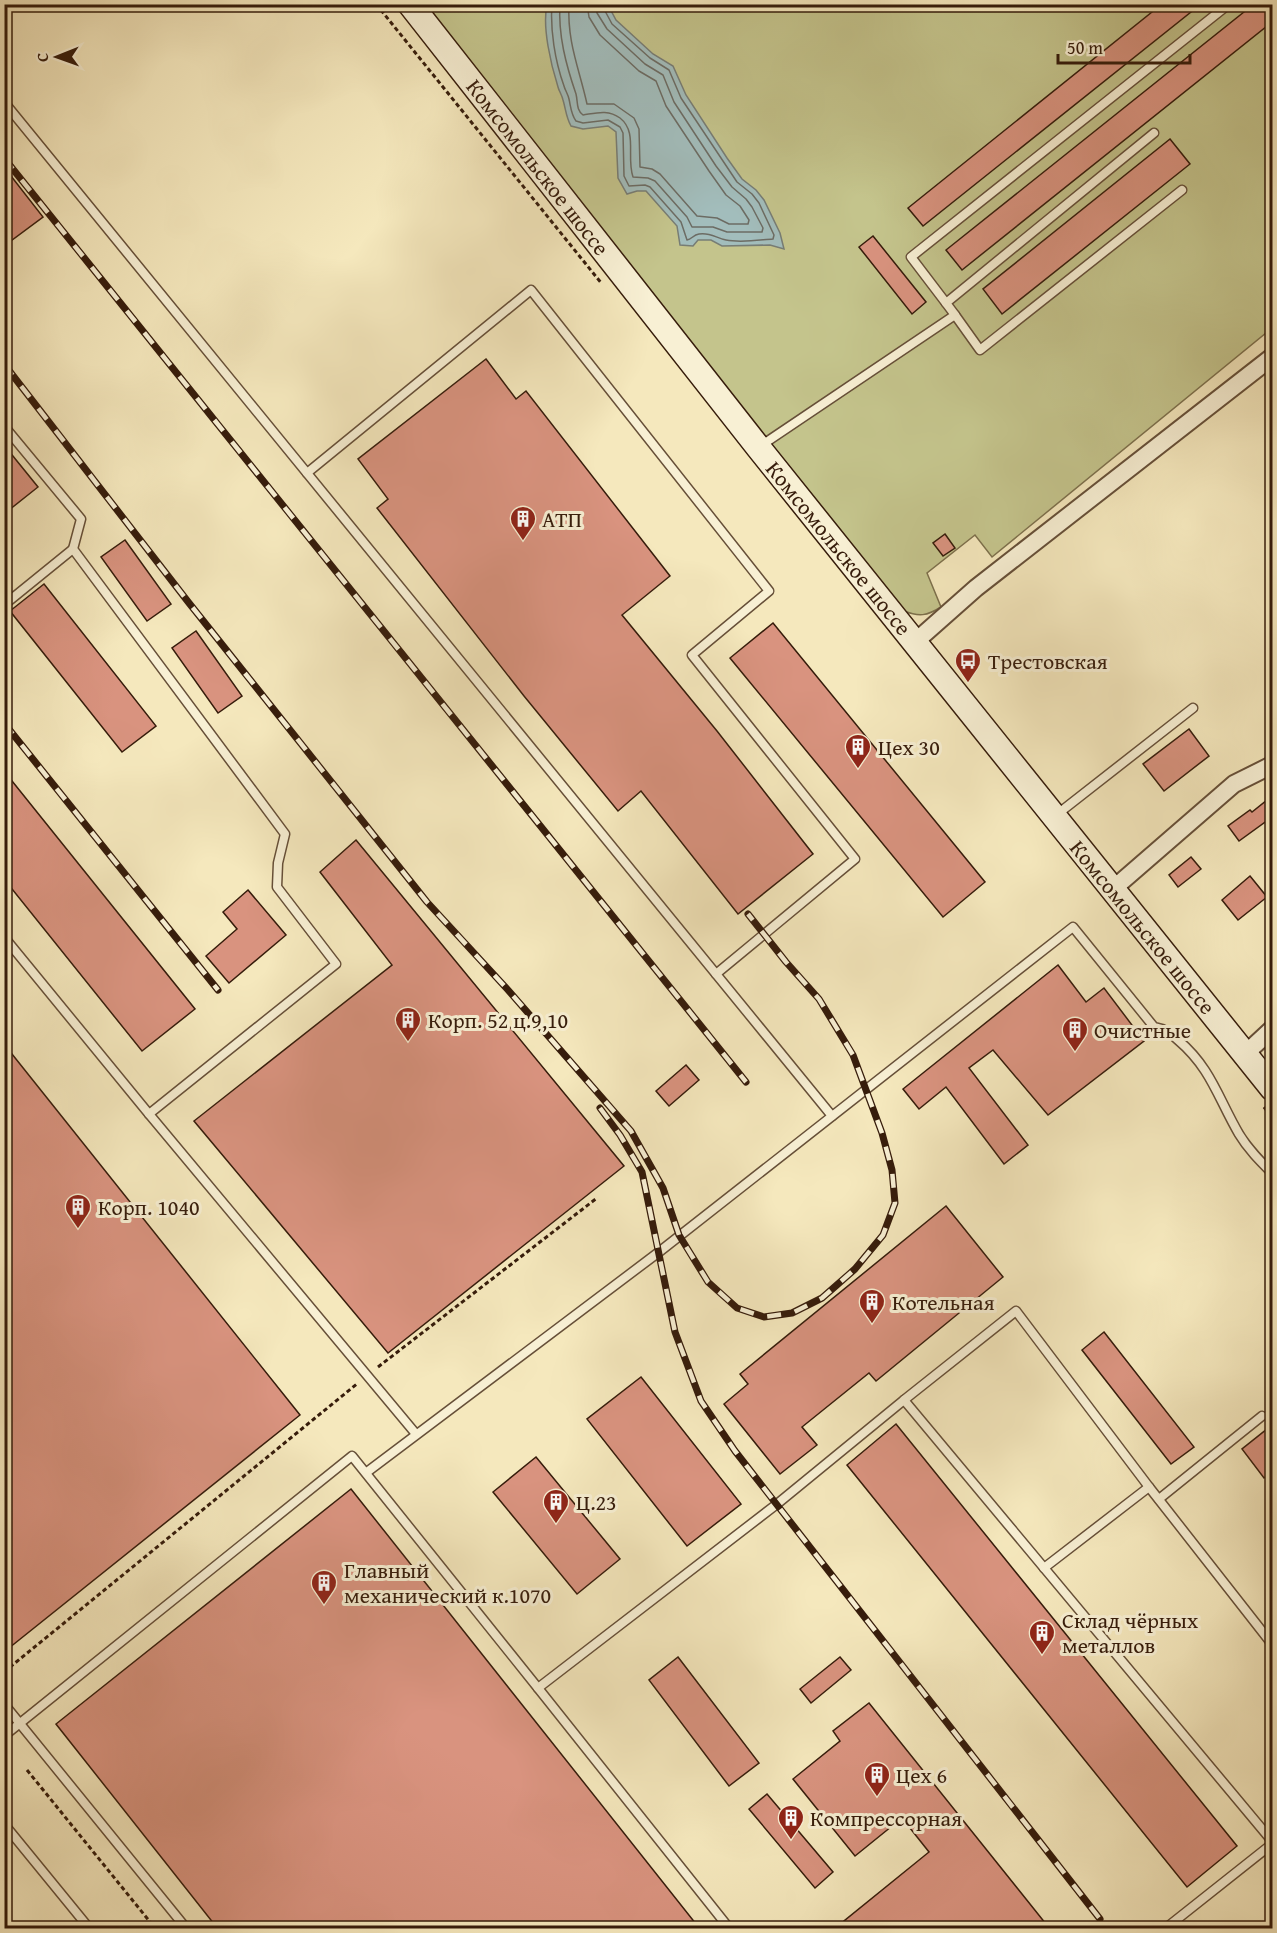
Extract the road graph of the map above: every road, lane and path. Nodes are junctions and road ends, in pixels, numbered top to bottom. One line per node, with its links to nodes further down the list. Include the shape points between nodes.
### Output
1 (410, 4): 10 (main road, Комсомольское шоссе)
2 (1229, 4): 6 (lane, via 910,257)
3 (4, 102): 11 (lane)
4 (1154, 133): 6 (lane)
5 (1182, 190): 7 (lane, via 981,350)
6 (946, 303): 7 (lane)
7 (955, 315): 10 (lane)
8 (1272, 357): 14 (street, via 976,588)
9 (4, 426): 12 (lane, via 81,519)
10 (758, 447): 14 (main road, Комсомольское шоссе)
11 (307, 473): 20 (lane); 20 (lane, via 531,290 769,591 692,655 855,859)
12 (73, 549): 13 (lane); 24 (lane, via 285,834 277,887 336,964)
13 (4, 604)
14 (915, 642): 17 (main road, Комсомольское шоссе)
15 (1193, 708): 17 (lane)
16 (1272, 765): 18 (street, via 1234,784)
17 (1055, 817): 18 (main road, Комсомольское шоссе)
18 (1113, 889): 22 (main road, Комсомольское шоссе)
19 (4, 937): 24 (lane)
20 (716, 974): 25 (lane)
21 (1272, 1029): 22 (street)
22 (1245, 1053): 23 (main road, Комсомольское шоссе)
23 (1272, 1088)
24 (149, 1114): 28 (lane)
25 (832, 1116): 26 (lane, via 1073,927 1154,1027 1165,1029 1199,1061 1239,1134); 31 (lane)
26 (1272, 1173)
27 (597, 1198): 28 (path)
28 (367, 1375): 31 (lane); 37 (path)
29 (904, 1400): 33 (lane, via 1016,1311); 35 (lane); 38 (lane, via 777,1504)
30 (1262, 1416): 34 (lane)
31 (416, 1434): 32 (lane)
32 (367, 1472): 38 (lane); 40 (lane, via 352,1456)
33 (1149, 1487): 34 (lane); 35 (lane)
34 (1159, 1500): 36 (lane)
35 (1044, 1568): 44 (lane)
36 (1272, 1644)
37 (4, 1672)
38 (538, 1688): 48 (lane)
39 (4, 1704): 40 (lane)
40 (20, 1723): 41 (lane); 47 (lane)
41 (4, 1736)
42 (27, 1770): 46 (path)
43 (4, 1824): 45 (lane)
44 (1272, 1843): 49 (lane)
45 (89, 1929)
46 (155, 1929)
47 (186, 1929)
48 (729, 1929)
49 (1166, 1929)

